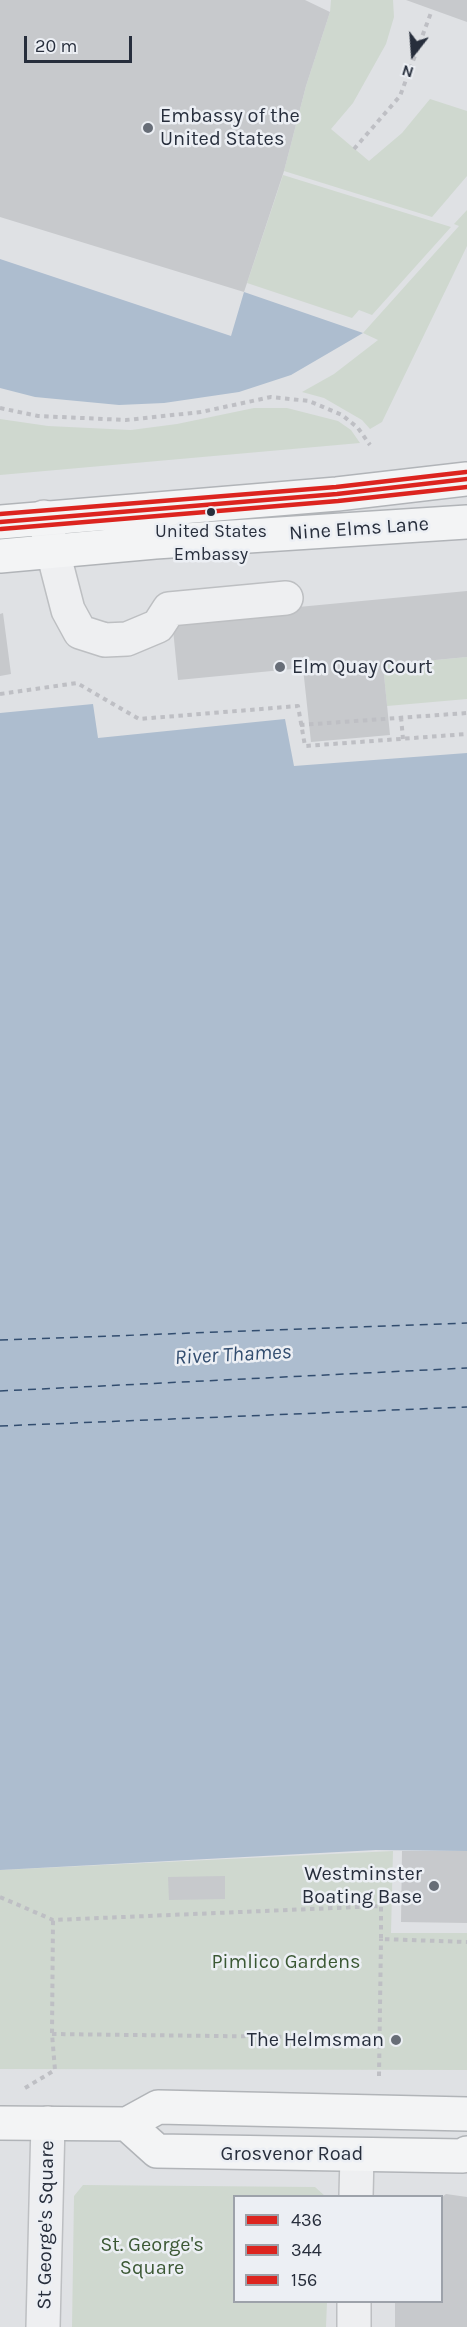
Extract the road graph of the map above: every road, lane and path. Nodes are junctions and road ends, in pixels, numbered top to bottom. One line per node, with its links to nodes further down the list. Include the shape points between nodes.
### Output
1 (432, 9): 2 (path, via 400,96)
2 (354, 149)
3 (0, 408): 4 (path, via 38,416 126,420 201,412 271,397 309,401 342,415)
4 (370, 445)
5 (467, 479): 6 (highway, Nine Elms Lane)
6 (44, 518): 7 (highway, Nine Elms Lane); 9 (street)
7 (0, 522)
8 (467, 522): 9 (highway, Nine Elms Lane)
9 (54, 551): 10 (highway, Nine Elms Lane); 11 (street, via 64,600 74,625 80,632 105,640 128,639 158,626 169,609)
10 (0, 556)
11 (286, 597)
12 (0, 694): 15 (path, via 77,683 139,719 298,706)
13 (467, 712): 14 (path)
14 (401, 717): 15 (path); 17 (path)
15 (300, 724): 17 (path, via 305,746)
16 (467, 734): 17 (path)
17 (403, 739)
18 (0, 1897): 19 (path)
19 (53, 1920): 20 (path, via 381,1906); 22 (path)
20 (381, 1939): 21 (path); 23 (path)
21 (467, 1942)
22 (52, 2034): 23 (path); 24 (path, via 55,2070)
23 (380, 2038): 25 (path)
24 (25, 2086)
25 (377, 2111): 26 (highway); 29 (highway, via 158,2107)
26 (467, 2114)
27 (0, 2123): 28 (highway)
28 (48, 2123): 29 (highway); 34 (street, St George's Square)
29 (127, 2124): 31 (highway, Grosvenor Road, via 157,2151)
30 (467, 2153): 31 (highway, Grosvenor Road)
31 (357, 2155): 32 (street)
32 (356, 2195)
33 (354, 2303): 35 (street)
34 (43, 2327)
35 (354, 2327)

